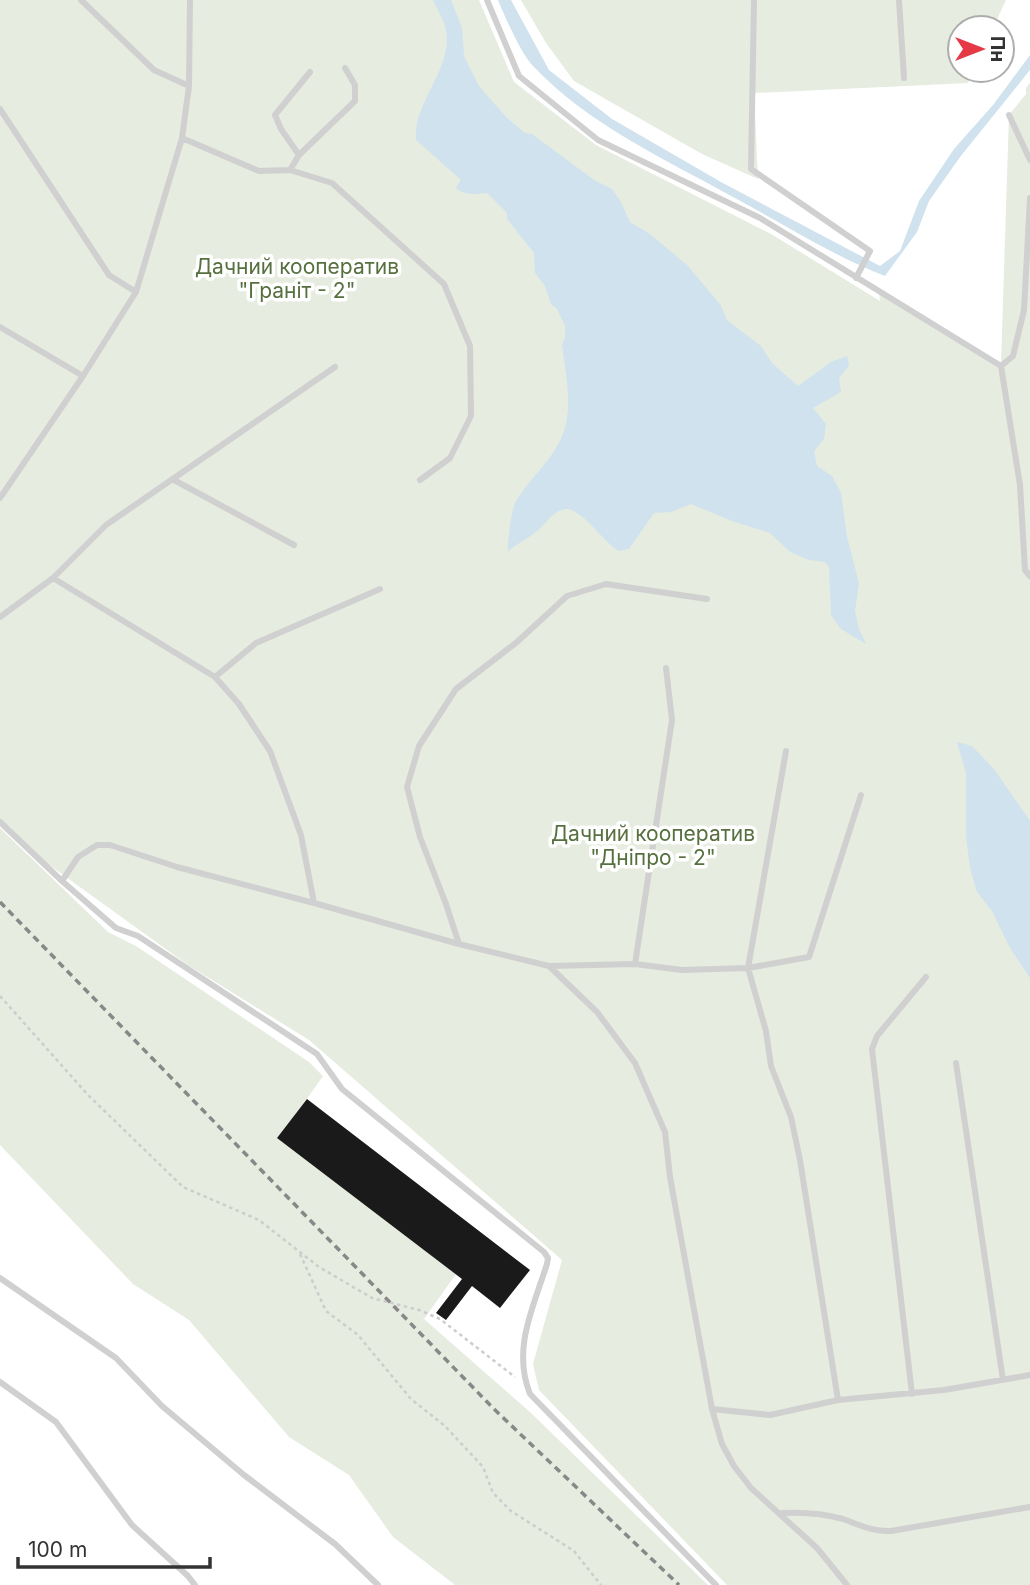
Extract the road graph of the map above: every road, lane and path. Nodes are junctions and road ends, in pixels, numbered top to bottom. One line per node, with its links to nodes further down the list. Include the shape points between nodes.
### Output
1 (81, 0): 9 (lane, via 154,70)
2 (190, 0): 9 (lane)
3 (486, 0): 17 (lane, via 519,76 598,140 760,218)
4 (754, 0): 17 (lane, via 751,169 870,251)
5 (899, 0): 8 (lane)
6 (345, 68): 13 (lane, via 355,85 355,101)
7 (310, 72): 13 (lane, via 275,115)
8 (904, 78)
9 (189, 86): 12 (lane)
10 (0, 109): 18 (lane, via 109,275)
11 (1009, 115): 14 (lane)
12 (182, 138): 15 (lane, via 259,171); 18 (lane)
13 (299, 155): 15 (lane)
14 (1030, 160)
15 (290, 170): 24 (lane, via 332,183 444,284 470,346 471,416 450,458)
16 (1030, 198): 20 (lane, via 1024,310 1013,356)
17 (856, 278): 20 (lane)
18 (136, 292): 22 (lane)
19 (0, 327): 22 (lane)
20 (1001, 366): 27 (lane, via 1020,485 1025,570)
21 (335, 367): 23 (lane)
22 (83, 376): 25 (lane)
23 (174, 480): 26 (lane); 28 (lane, via 106,525)
24 (420, 480)
25 (0, 498)
26 (294, 544)
27 (1030, 576)
28 (53, 578): 31 (lane); 33 (lane)
29 (380, 589): 33 (lane, via 256,643)
30 (707, 599): 39 (lane, via 606,584 567,596 456,689 419,746 407,787)
31 (0, 617)
32 (666, 668): 40 (lane, via 672,720)
33 (215, 677): 38 (lane, via 270,751 301,835)
34 (786, 751): 42 (lane)
35 (861, 795): 42 (lane, via 809,957)
36 (0, 821): 37 (lane)
37 (62, 881): 38 (lane, via 78,857 97,845 110,845); 51 (lane, via 116,928 138,936 317,1054 342,1089 544,1252 547,1264 523,1343 523,1377)
38 (314, 903): 39 (lane)
39 (459, 944): 41 (lane)
40 (635, 964): 41 (lane); 42 (lane, via 682,970)
41 (549, 966): 54 (lane, via 597,1012 635,1063 665,1132)
42 (748, 968): 53 (lane, via 800,1160)
43 (926, 977): 52 (lane, via 877,1035 872,1049)
44 (0, 996): 46 (path, via 88,1095 183,1187 259,1220)
45 (956, 1063): 49 (lane)
46 (298, 1251): 51 (path, via 372,1298 440,1319); 59 (path, via 326,1311 358,1335 411,1399 445,1426 483,1467 493,1493 511,1511 574,1551)
47 (0, 1278): 58 (lane, via 116,1358 162,1406 335,1544)
48 (1030, 1376): 49 (lane)
49 (1003, 1380): 52 (lane)
50 (0, 1382): 57 (lane, via 56,1422 132,1525)
51 (530, 1394): 60 (lane)
52 (912, 1394): 53 (lane)
53 (838, 1400): 54 (lane, via 770,1415)
54 (712, 1409): 56 (lane, via 734,1466 751,1488)
55 (1030, 1507): 56 (lane, via 891,1531 870,1530 816,1513)
56 (782, 1513): 61 (lane)
57 (195, 1585)
58 (378, 1585)
59 (601, 1585)
60 (716, 1585)
61 (846, 1585)

